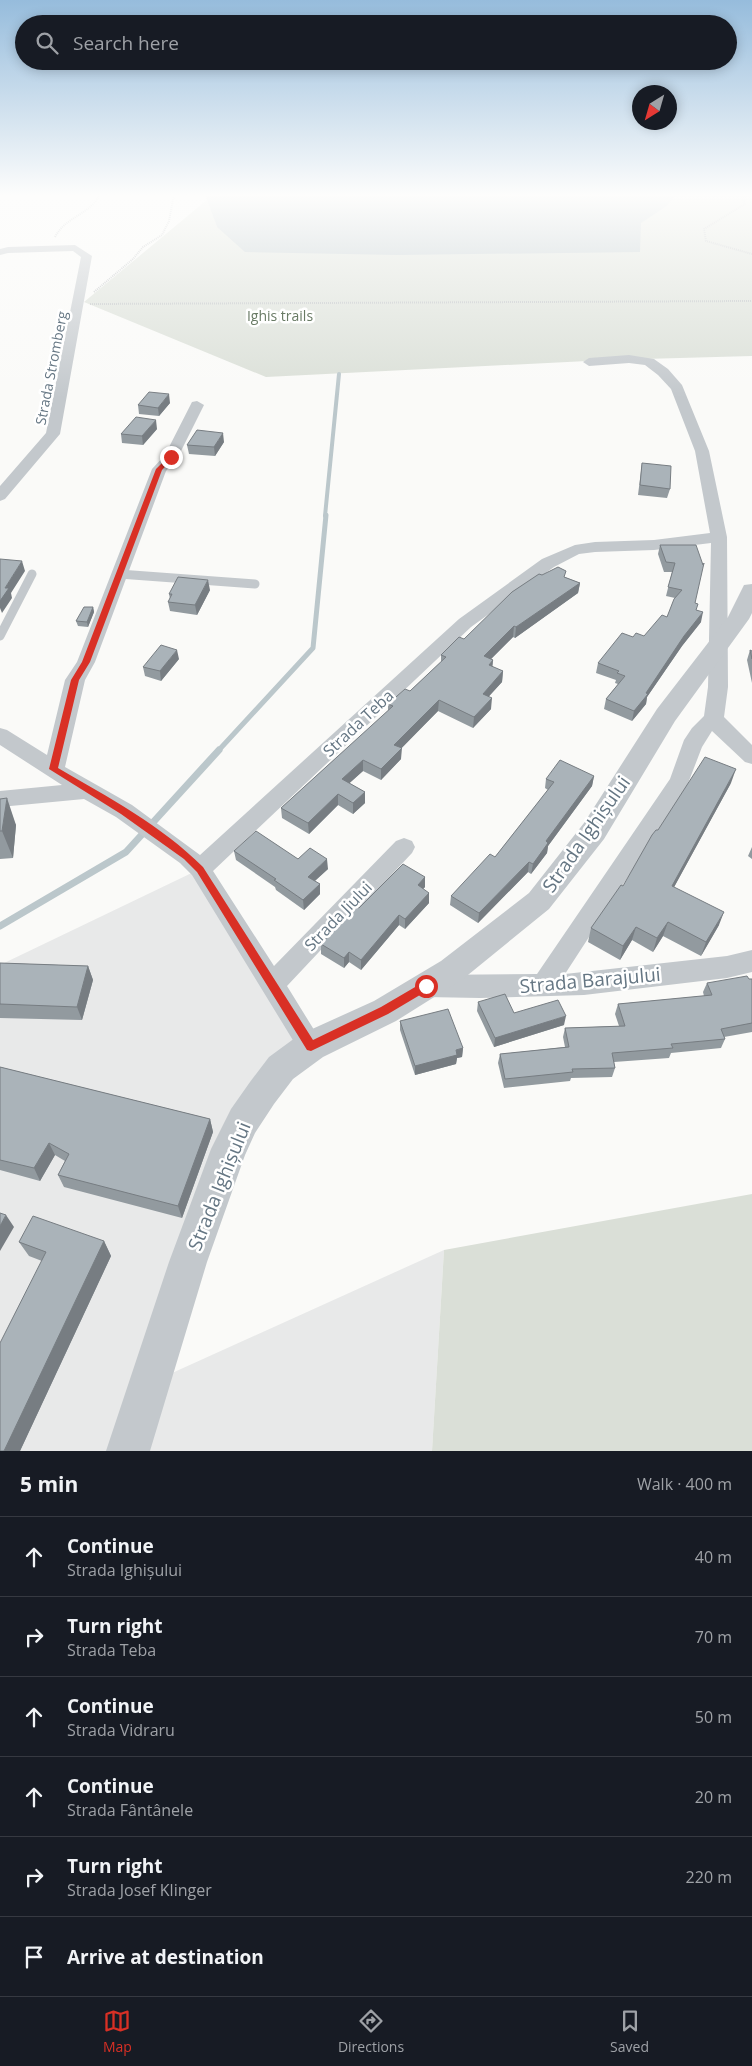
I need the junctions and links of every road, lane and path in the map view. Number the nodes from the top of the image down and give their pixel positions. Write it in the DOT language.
graph roads {
  1 [pos="86,262"];
  2 [pos="129,262"];
  3 [pos="94,292"];
  4 [pos="752,302"];
  5 [pos="81,304"];
  6 [pos="589,362"];
  7 [pos="197,405"];
  8 [pos="5,485"];
  9 [pos="0,496"];
  10 [pos="719,537"];
  11 [pos="32,574"];
  12 [pos="119,574"];
  13 [pos="255,584"];
  14 [pos="752,590"];
  15 [pos="0,636"];
  16 [pos="718,643"];
  17 [pos="714,719"];
  18 [pos="0,735"];
  19 [pos="752,757"];
  20 [pos="54,769"];
  21 [pos="87,791"];
  22 [pos="0,799"];
  23 [pos="404,847"];
  24 [pos="194,863"];
  25 [pos="752,961"];
  26 [pos="272,985"];
  27 [pos="426,986"];
  28 [pos="544,986"];
  29 [pos="311,1046"];
  30 [pos="128,1451"];
  1 -- 8 [label="street, Strada Stromberg"];
  2 -- 3 [label="path"];
  4 -- 5 [label="path"];
  6 -- 10 [label="street"];
  7 -- 12 [label="street"];
  8 -- 9 [label="street, Strada Stromberg"];
  10 -- 16 [label="street"];
  10 -- 24 [label="street, Strada Teba"];
  11 -- 15 [label="lane"];
  12 -- 13 [label="lane"];
  12 -- 20 [label="street"];
  14 -- 16 [label="street, Strada Ighișului"];
  16 -- 17 [label="street"];
  16 -- 27 [label="street, Strada Ighișului"];
  17 -- 19 [label="street"];
  17 -- 28 [label="street"];
  18 -- 20 [label="street"];
  20 -- 21 [label="street"];
  21 -- 22 [label="street"];
  21 -- 24 [label="street"];
  23 -- 26 [label="street, Strada Jiului"];
  24 -- 26 [label="street"];
  25 -- 28 [label="street, Strada Barajului"];
  26 -- 29 [label="street"];
  27 -- 28 [label="street, Strada Barajului"];
  27 -- 29 [label="street, Strada Ighișului"];
  29 -- 30 [label="street, Strada Ighișului"];
}
